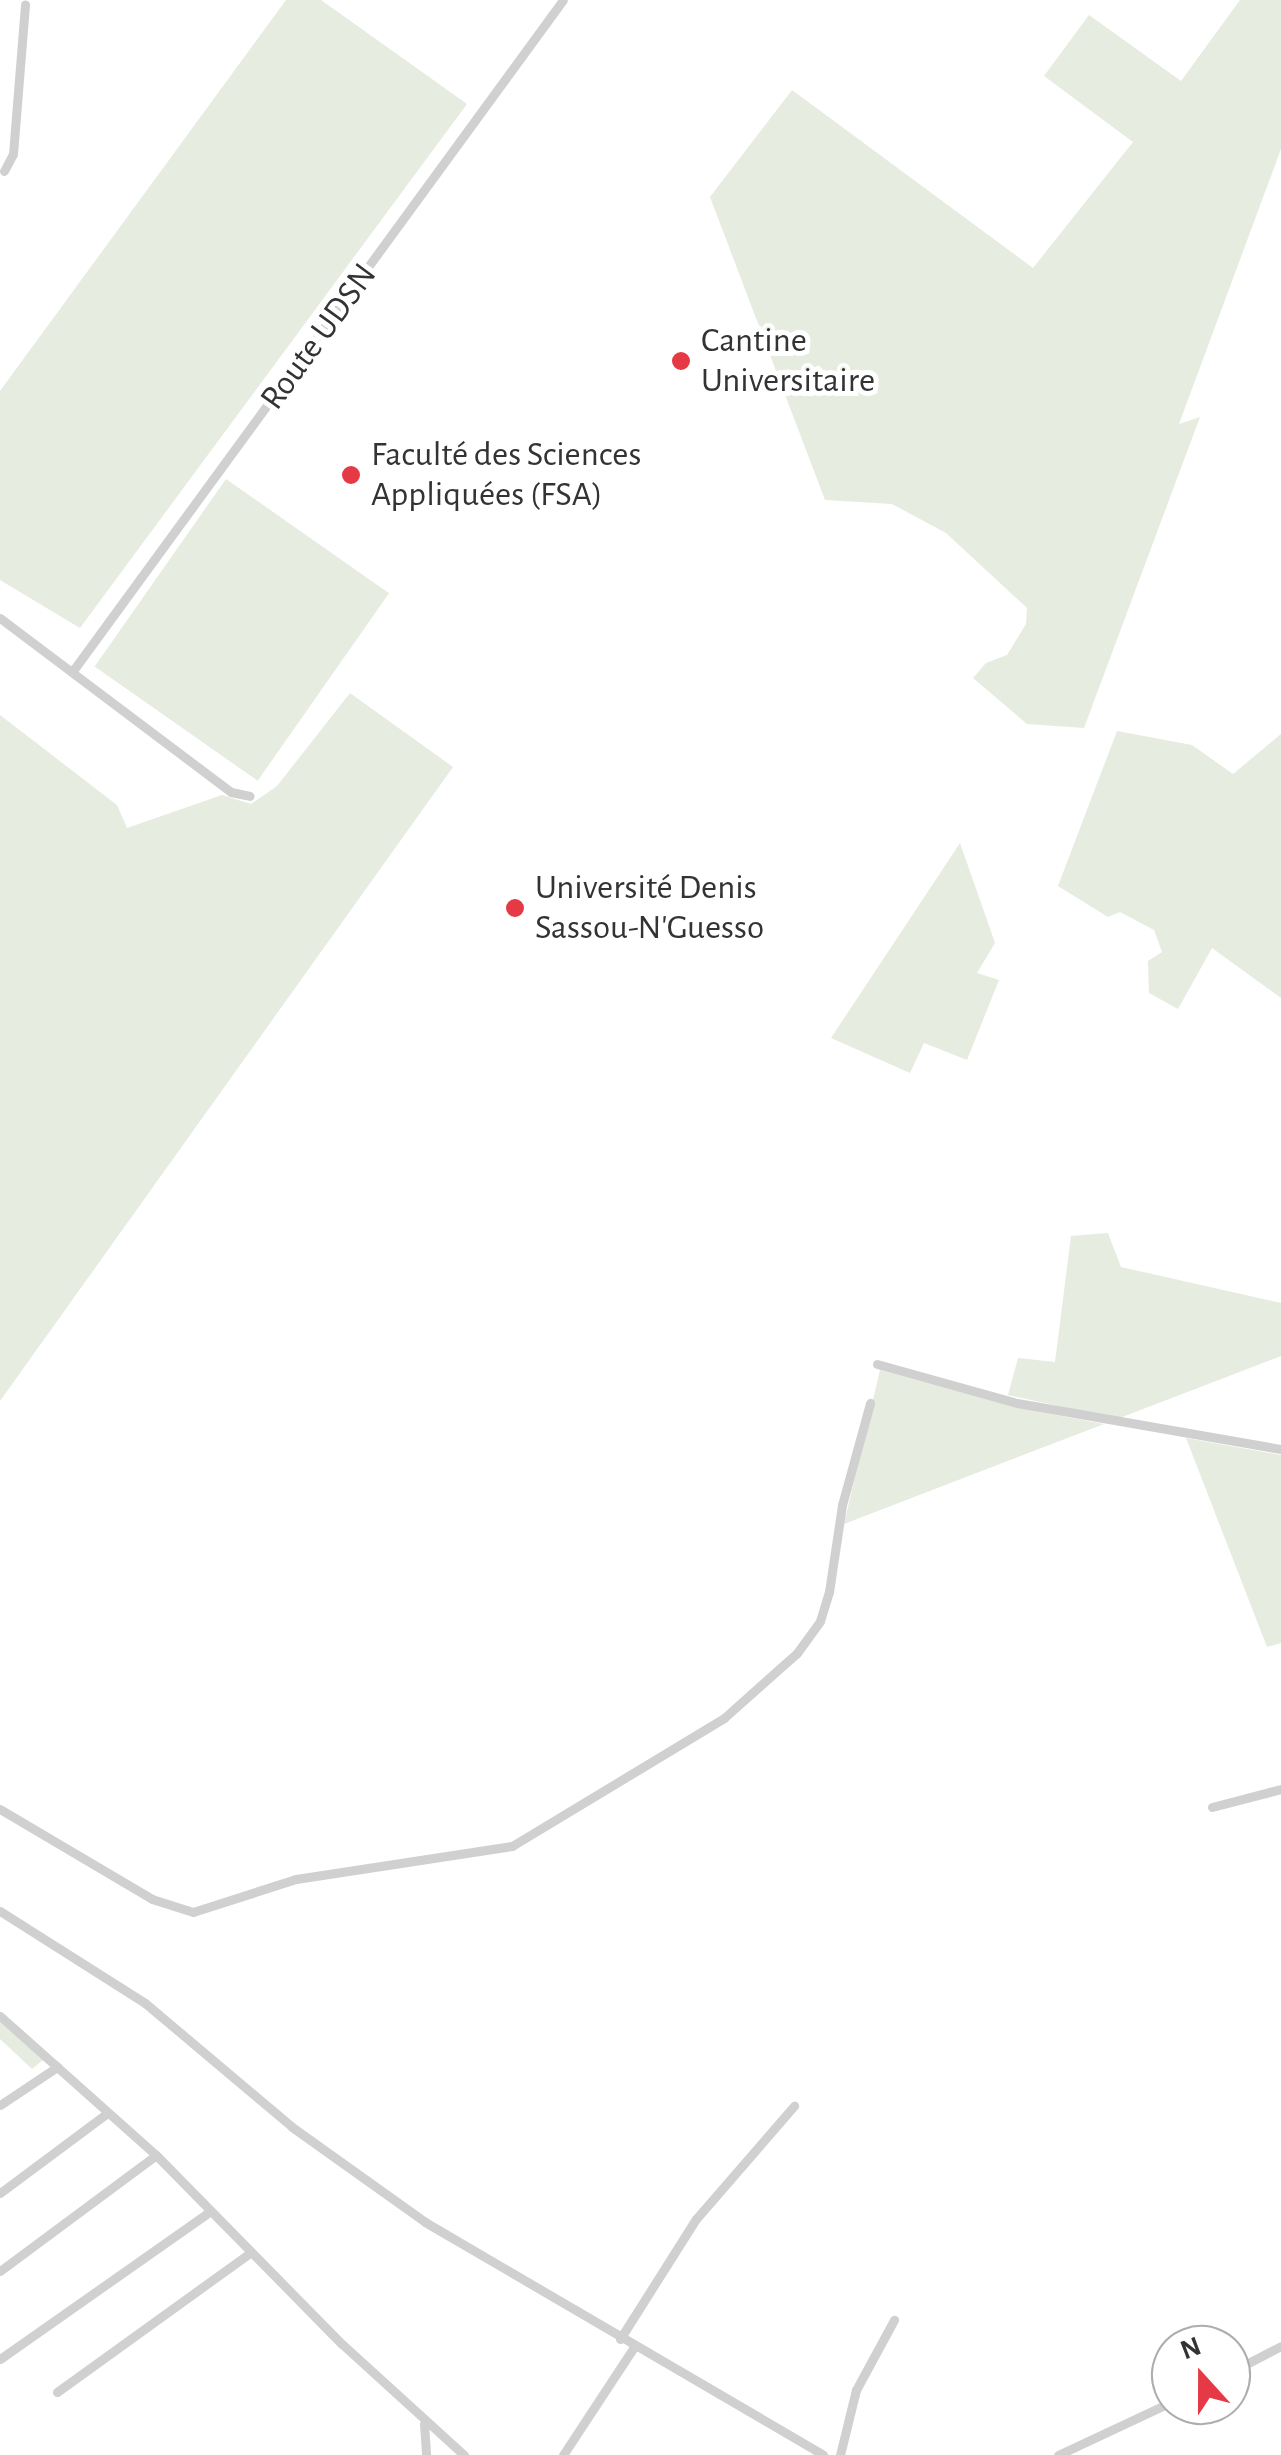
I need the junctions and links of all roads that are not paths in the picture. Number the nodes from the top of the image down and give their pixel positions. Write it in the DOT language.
graph roads {
  1 [pos="563,0"];
  2 [pos="25,4"];
  3 [pos="4,170"];
  4 [pos="0,618"];
  5 [pos="72,672"];
  6 [pos="250,796"];
  7 [pos="877,1364"];
  8 [pos="870,1403"];
  9 [pos="1281,1449"];
  10 [pos="1281,1789"];
  11 [pos="1212,1807"];
  12 [pos="0,1809"];
  13 [pos="0,1911"];
  14 [pos="0,2016"];
  15 [pos="57,2068"];
  16 [pos="1,2101"];
  17 [pos="794,2106"];
  18 [pos="106,2114"];
  19 [pos="156,2155"];
  20 [pos="0,2193"];
  21 [pos="208,2213"];
  22 [pos="250,2253"];
  23 [pos="0,2271"];
  24 [pos="894,2320"];
  25 [pos="620,2339"];
  26 [pos="1281,2346"];
  27 [pos="634,2347"];
  28 [pos="0,2359"];
  29 [pos="1251,2362"];
  30 [pos="57,2392"];
  31 [pos="1151,2411"];
  32 [pos="420,2418"];
  33 [pos="426,2455"];
  34 [pos="464,2455"];
  35 [pos="563,2455"];
  36 [pos="823,2455"];
  37 [pos="840,2455"];
  38 [pos="1058,2455"];
  1 -- 5 [label="street, Route UDSN"];
  2 -- 3 [label="street"];
  4 -- 5 [label="street"];
  5 -- 6 [label="street"];
  7 -- 9 [label="street"];
  8 -- 12 [label="street"];
  10 -- 11 [label="street"];
  13 -- 25 [label="street"];
  14 -- 15 [label="street"];
  15 -- 16 [label="street"];
  15 -- 18 [label="street"];
  17 -- 25 [label="street"];
  18 -- 19 [label="street"];
  18 -- 20 [label="street"];
  19 -- 21 [label="street"];
  19 -- 23 [label="street"];
  21 -- 22 [label="street"];
  21 -- 28 [label="street"];
  22 -- 30 [label="street"];
  22 -- 32 [label="street"];
  24 -- 37 [label="street"];
  25 -- 27 [label="street"];
  26 -- 29 [label="street"];
  27 -- 35 [label="street"];
  27 -- 36 [label="street"];
  31 -- 38 [label="street"];
  32 -- 33 [label="street"];
  32 -- 34 [label="street"];
}
